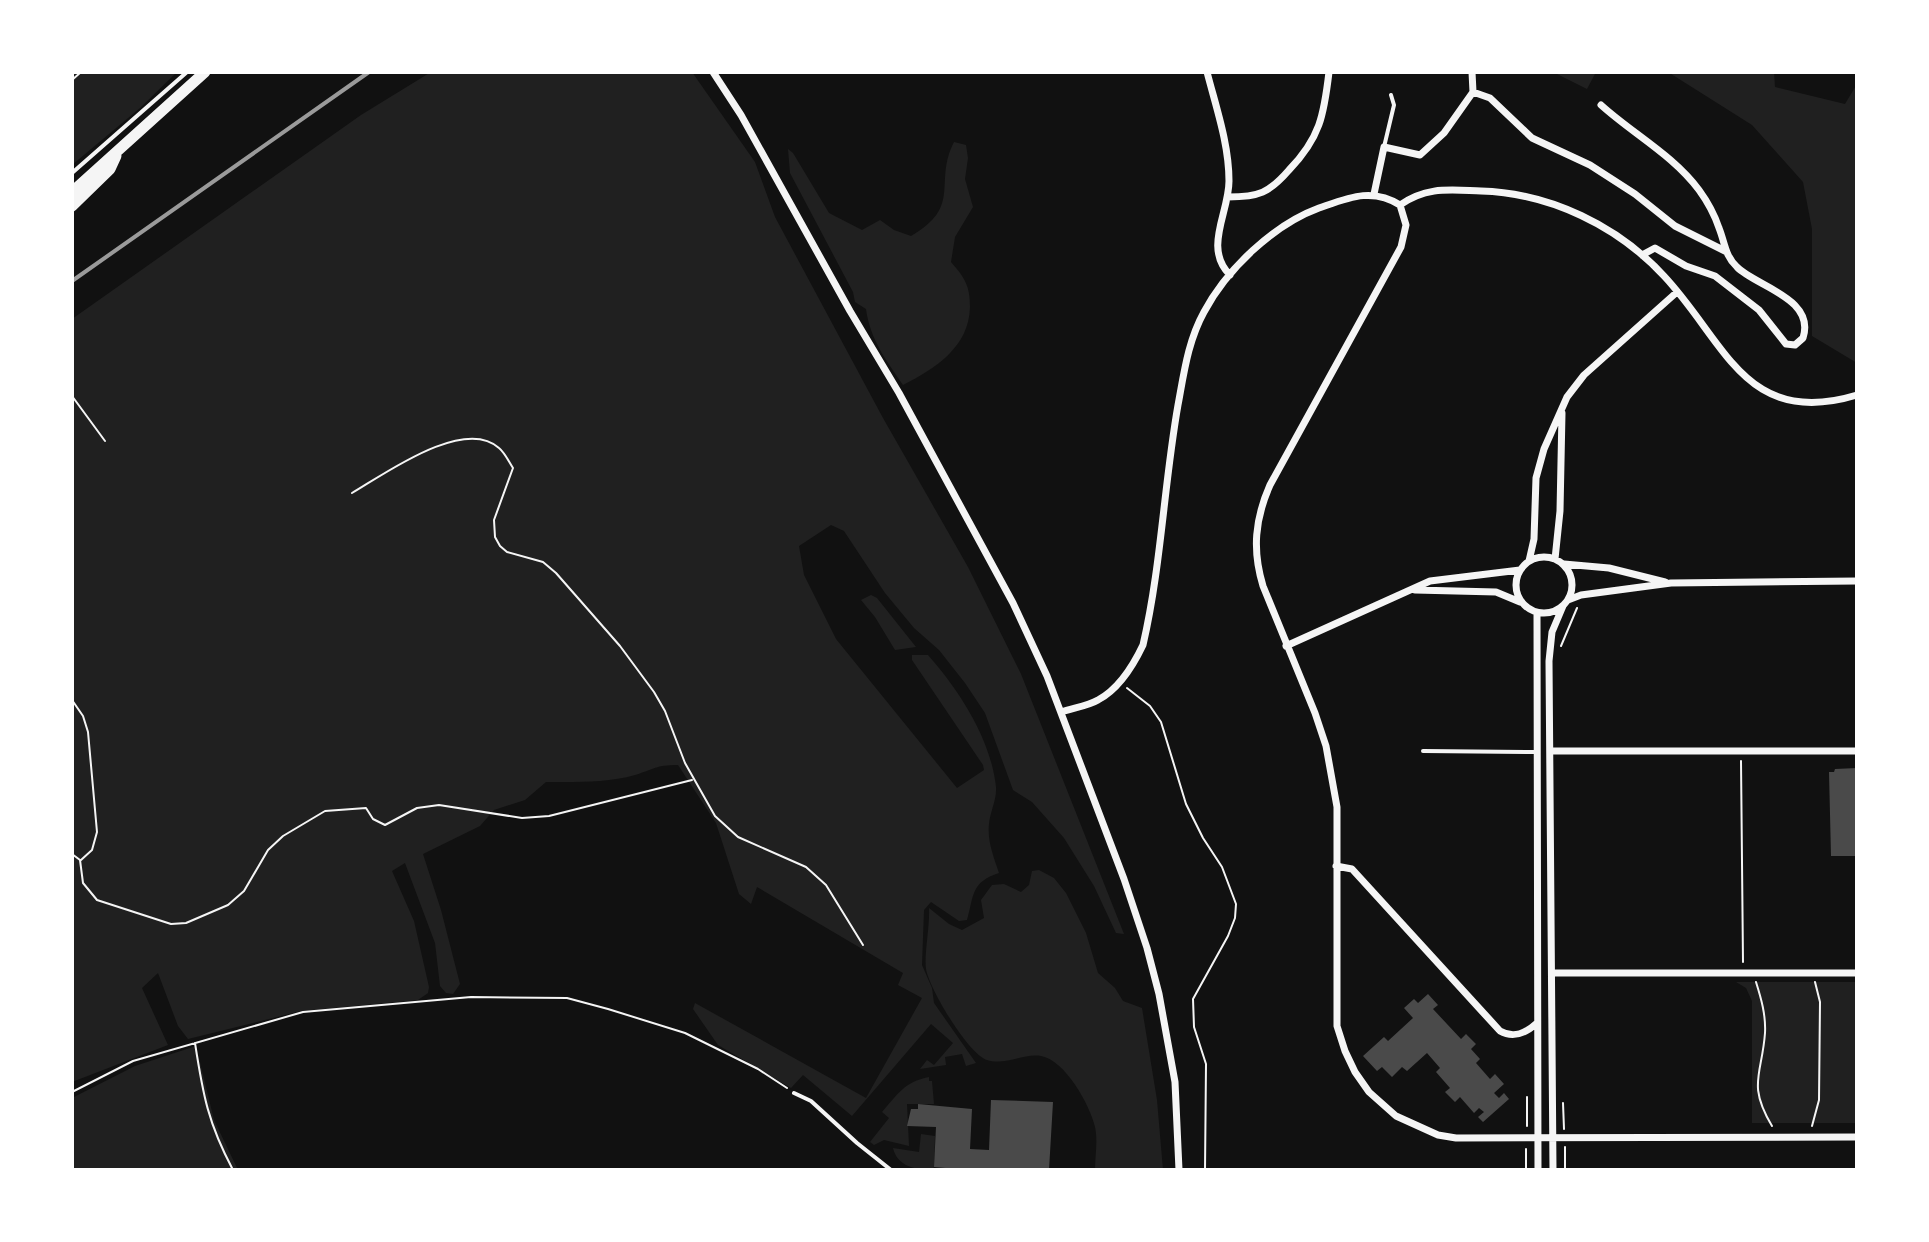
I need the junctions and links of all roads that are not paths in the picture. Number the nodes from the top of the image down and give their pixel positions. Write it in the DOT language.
graph roads {
  1 [pos="187,72"];
  2 [pos="205,72"];
  3 [pos="713,72"];
  4 [pos="1207,72"];
  5 [pos="1329,72"];
  6 [pos="1472,72"];
  7 [pos="1473,92"];
  8 [pos="1391,95"];
  9 [pos="1601,105"];
  10 [pos="1384,147"];
  11 [pos="117,154"];
  12 [pos="94,171"];
  13 [pos="72,173"];
  14 [pos="72,192"];
  15 [pos="1374,194"];
  16 [pos="1228,197"];
  17 [pos="72,200"];
  18 [pos="1400,205"];
  19 [pos="72,206"];
  20 [pos="1725,251"];
  21 [pos="1642,255"];
  22 [pos="1230,275"];
  23 [pos="1677,292"];
  24 [pos="1857,395"];
  25 [pos="1562,411"];
  26 [pos="1555,559"];
  27 [pos="1529,561"];
  28 [pos="1564,564"];
  29 [pos="1520,570"];
  30 [pos="1857,581"];
  31 [pos="1671,583"];
  32 [pos="1413,590"];
  33 [pos="1521,602"];
  34 [pos="1565,603"];
  35 [pos="1537,613"];
  36 [pos="1286,646"];
  37 [pos="1061,712"];
  38 [pos="1423,751"];
  39 [pos="1550,751"];
  40 [pos="1857,751"];
  41 [pos="1536,752"];
  42 [pos="1336,866"];
  43 [pos="1552,973"];
  44 [pos="1857,973"];
  45 [pos="1538,1022"];
  46 [pos="794,1093"];
  47 [pos="1538,1137"];
  48 [pos="1553,1137"];
  49 [pos="1857,1137"];
  50 [pos="891,1170"];
  51 [pos="1179,1170"];
  52 [pos="1538,1170"];
  53 [pos="1553,1170"];
  1 -- 13 [label="lane"];
  2 -- 11 [label="main road"];
  3 -- 37 [label="street"];
  4 -- 16 [label="street"];
  5 -- 16 [label="street"];
  6 -- 7 [label="street"];
  7 -- 10 [label="street"];
  7 -- 20 [label="street"];
  8 -- 10 [label="lane"];
  9 -- 20 [label="street"];
  10 -- 15 [label="street"];
  11 -- 12 [label="main road"];
  11 -- 19 [label="main road"];
  12 -- 14 [label="main road"];
  12 -- 17 [label="main road"];
  15 -- 18 [label="street"];
  15 -- 22 [label="street"];
  16 -- 22 [label="street"];
  18 -- 21 [label="street"];
  18 -- 36 [label="street"];
  20 -- 21 [label="street"];
  21 -- 23 [label="street"];
  22 -- 37 [label="street"];
  23 -- 24 [label="street"];
  23 -- 25 [label="street"];
  25 -- 26 [label="street"];
  25 -- 27 [label="street"];
  26 -- 27 [label="street"];
  26 -- 28 [label="street"];
  27 -- 29 [label="street"];
  28 -- 31 [label="street"];
  28 -- 34 [label="street"];
  29 -- 32 [label="street"];
  29 -- 33 [label="street"];
  30 -- 31 [label="street"];
  31 -- 34 [label="street"];
  32 -- 33 [label="street"];
  32 -- 36 [label="street"];
  33 -- 35 [label="street"];
  34 -- 35 [label="street"];
  34 -- 39 [label="street"];
  35 -- 41 [label="street"];
  36 -- 42 [label="street"];
  37 -- 51 [label="street"];
  38 -- 41 [label="lane"];
  39 -- 40 [label="street"];
  39 -- 43 [label="street"];
  41 -- 45 [label="street"];
  42 -- 45 [label="street"];
  42 -- 47 [label="street"];
  43 -- 44 [label="street"];
  43 -- 48 [label="street"];
  45 -- 47 [label="street"];
  46 -- 50 [label="lane"];
  47 -- 48 [label="street"];
  47 -- 52 [label="street"];
  48 -- 49 [label="street"];
  48 -- 53 [label="street"];
}
